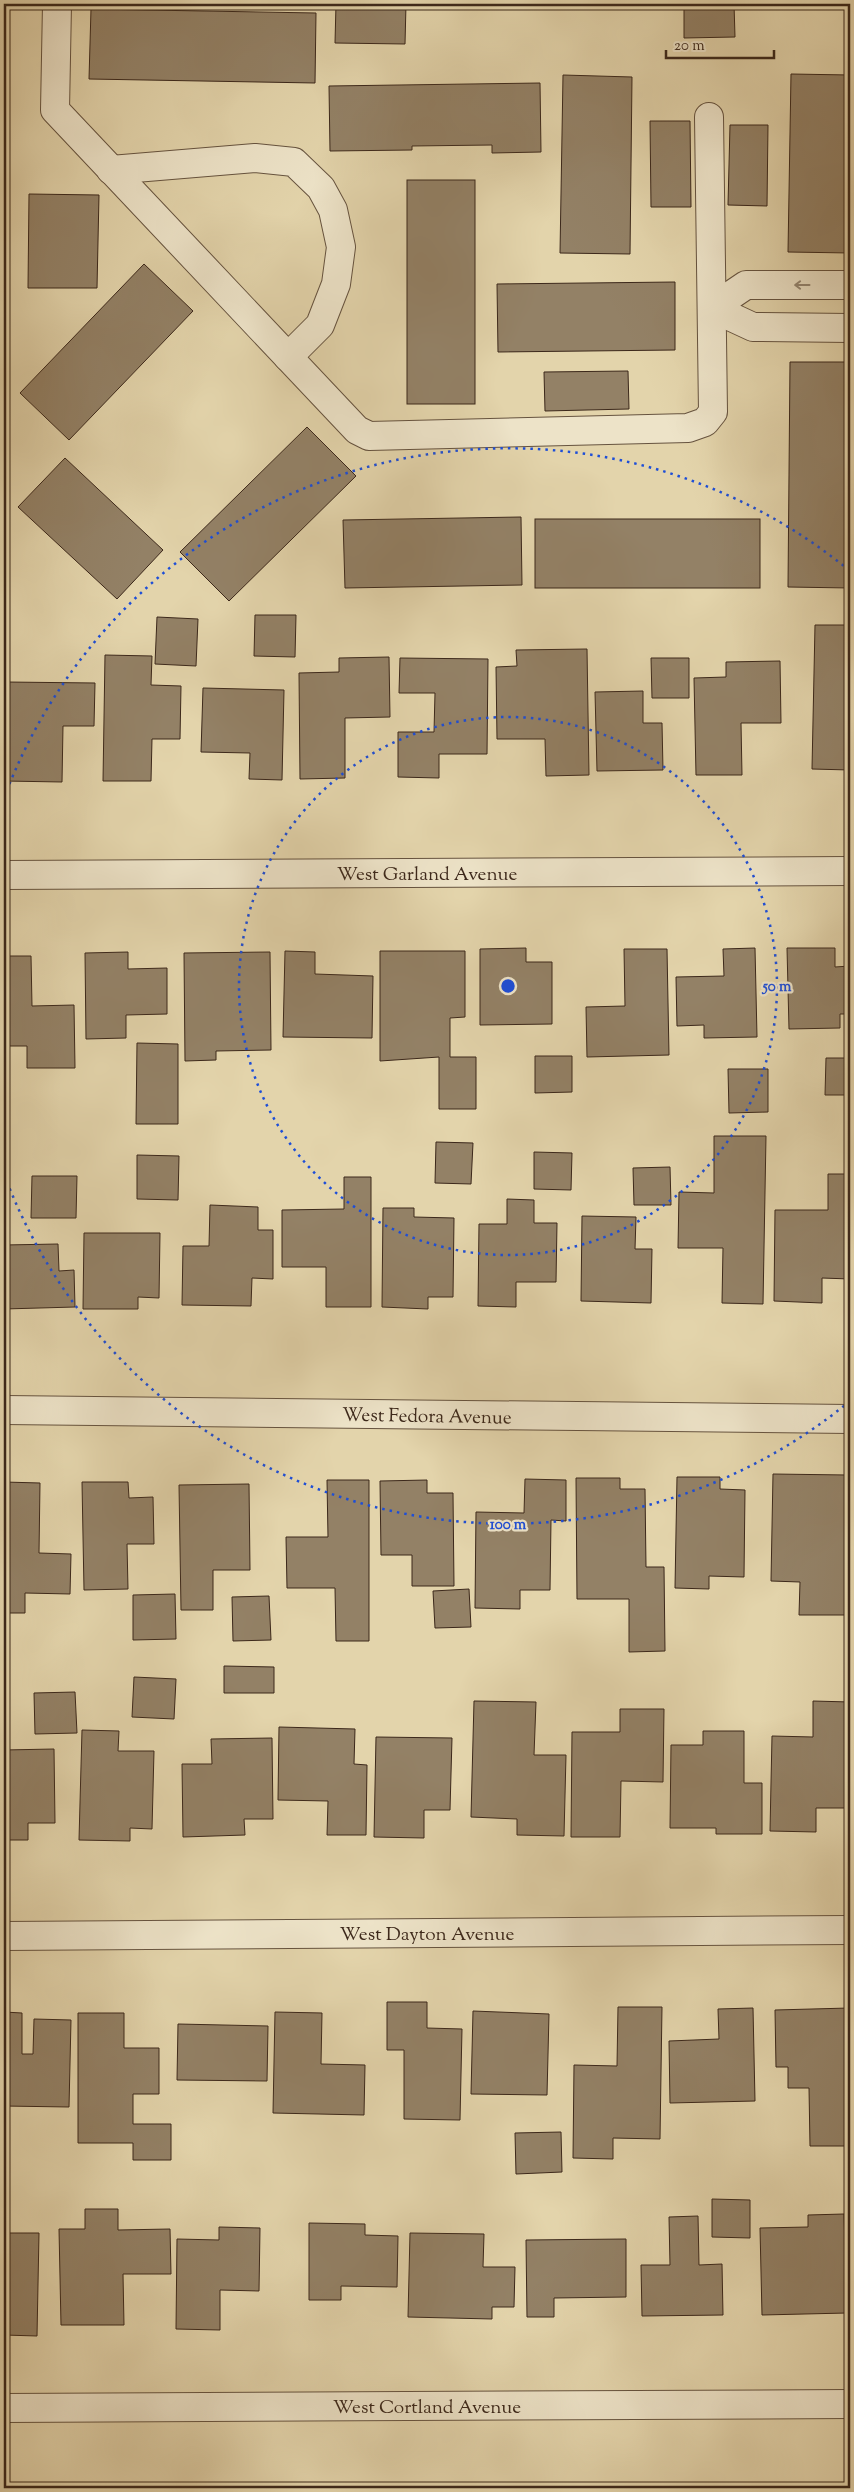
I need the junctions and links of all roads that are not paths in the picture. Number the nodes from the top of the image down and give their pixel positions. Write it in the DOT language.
graph roads {
  1 [pos="57,4"];
  2 [pos="709,116"];
  3 [pos="111,170"];
  4 [pos="850,285"];
  5 [pos="712,308"];
  6 [pos="850,328"];
  7 [pos="288,357"];
  8 [pos="850,871"];
  9 [pos="4,875"];
  10 [pos="4,1410"];
  11 [pos="850,1419"];
  12 [pos="850,1930"];
  13 [pos="4,1936"];
  14 [pos="850,2404"];
  15 [pos="4,2408"];
  1 -- 3 [label="street"];
  2 -- 5 [label="street"];
  3 -- 7 [label="street"];
  3 -- 7 [label="street"];
  4 -- 5 [label="street, one-way"];
  5 -- 6 [label="street"];
  5 -- 7 [label="street"];
  8 -- 9 [label="street, West Garland Avenue"];
  10 -- 11 [label="street, West Fedora Avenue"];
  12 -- 13 [label="street, West Dayton Avenue"];
  14 -- 15 [label="street, West Cortland Avenue"];
}
